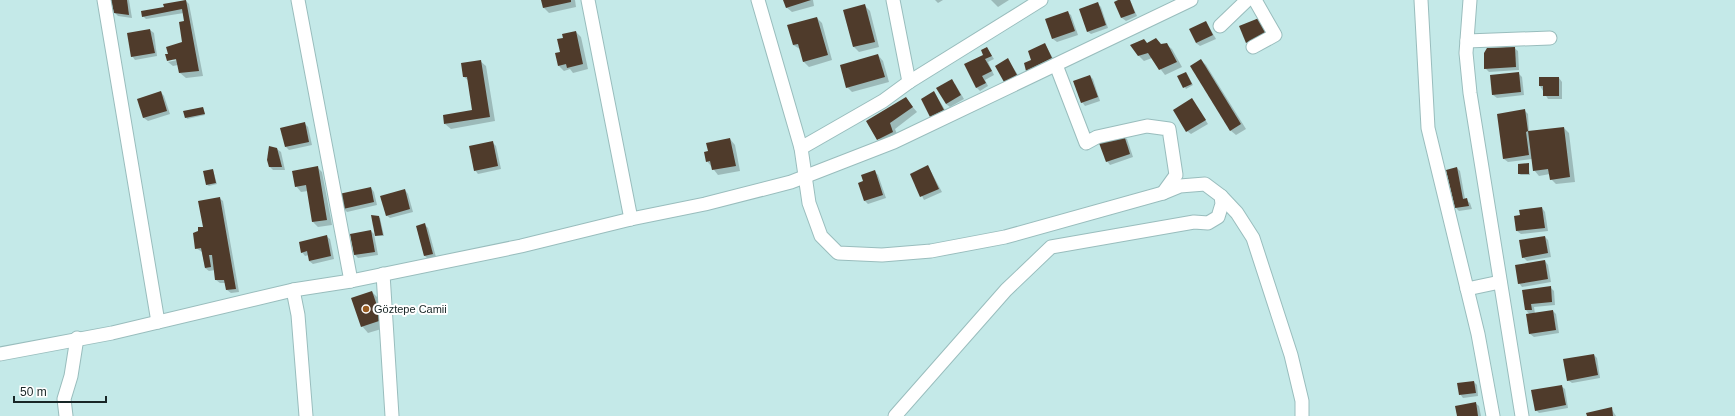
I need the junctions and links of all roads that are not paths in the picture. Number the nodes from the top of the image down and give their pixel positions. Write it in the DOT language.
graph roads {
  1 [pos="104,0"];
  2 [pos="298,0"];
  3 [pos="588,0"];
  4 [pos="758,0"];
  5 [pos="893,0"];
  6 [pos="1041,0"];
  7 [pos="1191,0"];
  8 [pos="1247,0"];
  9 [pos="1256,0"];
  10 [pos="1421,0"];
  11 [pos="1470,0"];
  12 [pos="1220,26"];
  13 [pos="1550,38"];
  14 [pos="1467,42"];
  15 [pos="1253,47"];
  16 [pos="1056,65"];
  17 [pos="909,82"];
  18 [pos="801,148"];
  19 [pos="804,177"];
  20 [pos="1163,193"];
  21 [pos="1221,196"];
  22 [pos="631,219"];
  23 [pos="383,274"];
  24 [pos="351,281"];
  25 [pos="1500,282"];
  26 [pos="1467,289"];
  27 [pos="293,290"];
  28 [pos="158,322"];
  29 [pos="77,338"];
  30 [pos="0,354"];
  31 [pos="66,416"];
  32 [pos="306,416"];
  33 [pos="392,416"];
  34 [pos="895,416"];
  35 [pos="1302,416"];
  36 [pos="1493,416"];
  37 [pos="1522,416"];
  1 -- 28 [label="street"];
  2 -- 24 [label="street"];
  3 -- 22 [label="street"];
  4 -- 18 [label="street"];
  5 -- 17 [label="street"];
  6 -- 17 [label="street"];
  7 -- 16 [label="street"];
  8 -- 12 [label="street"];
  9 -- 15 [label="street"];
  10 -- 26 [label="street"];
  11 -- 14 [label="street"];
  13 -- 14 [label="street"];
  14 -- 25 [label="street"];
  16 -- 19 [label="street"];
  16 -- 20 [label="street"];
  17 -- 18 [label="street"];
  18 -- 19 [label="street"];
  19 -- 20 [label="street"];
  19 -- 22 [label="street"];
  20 -- 21 [label="street"];
  21 -- 34 [label="street"];
  21 -- 35 [label="street"];
  22 -- 23 [label="street"];
  23 -- 24 [label="street"];
  23 -- 33 [label="street"];
  24 -- 27 [label="street"];
  25 -- 26 [label="street"];
  25 -- 37 [label="street"];
  26 -- 36 [label="street"];
  27 -- 28 [label="street"];
  27 -- 32 [label="street"];
  28 -- 29 [label="street"];
  29 -- 30 [label="street"];
  29 -- 31 [label="street"];
}
